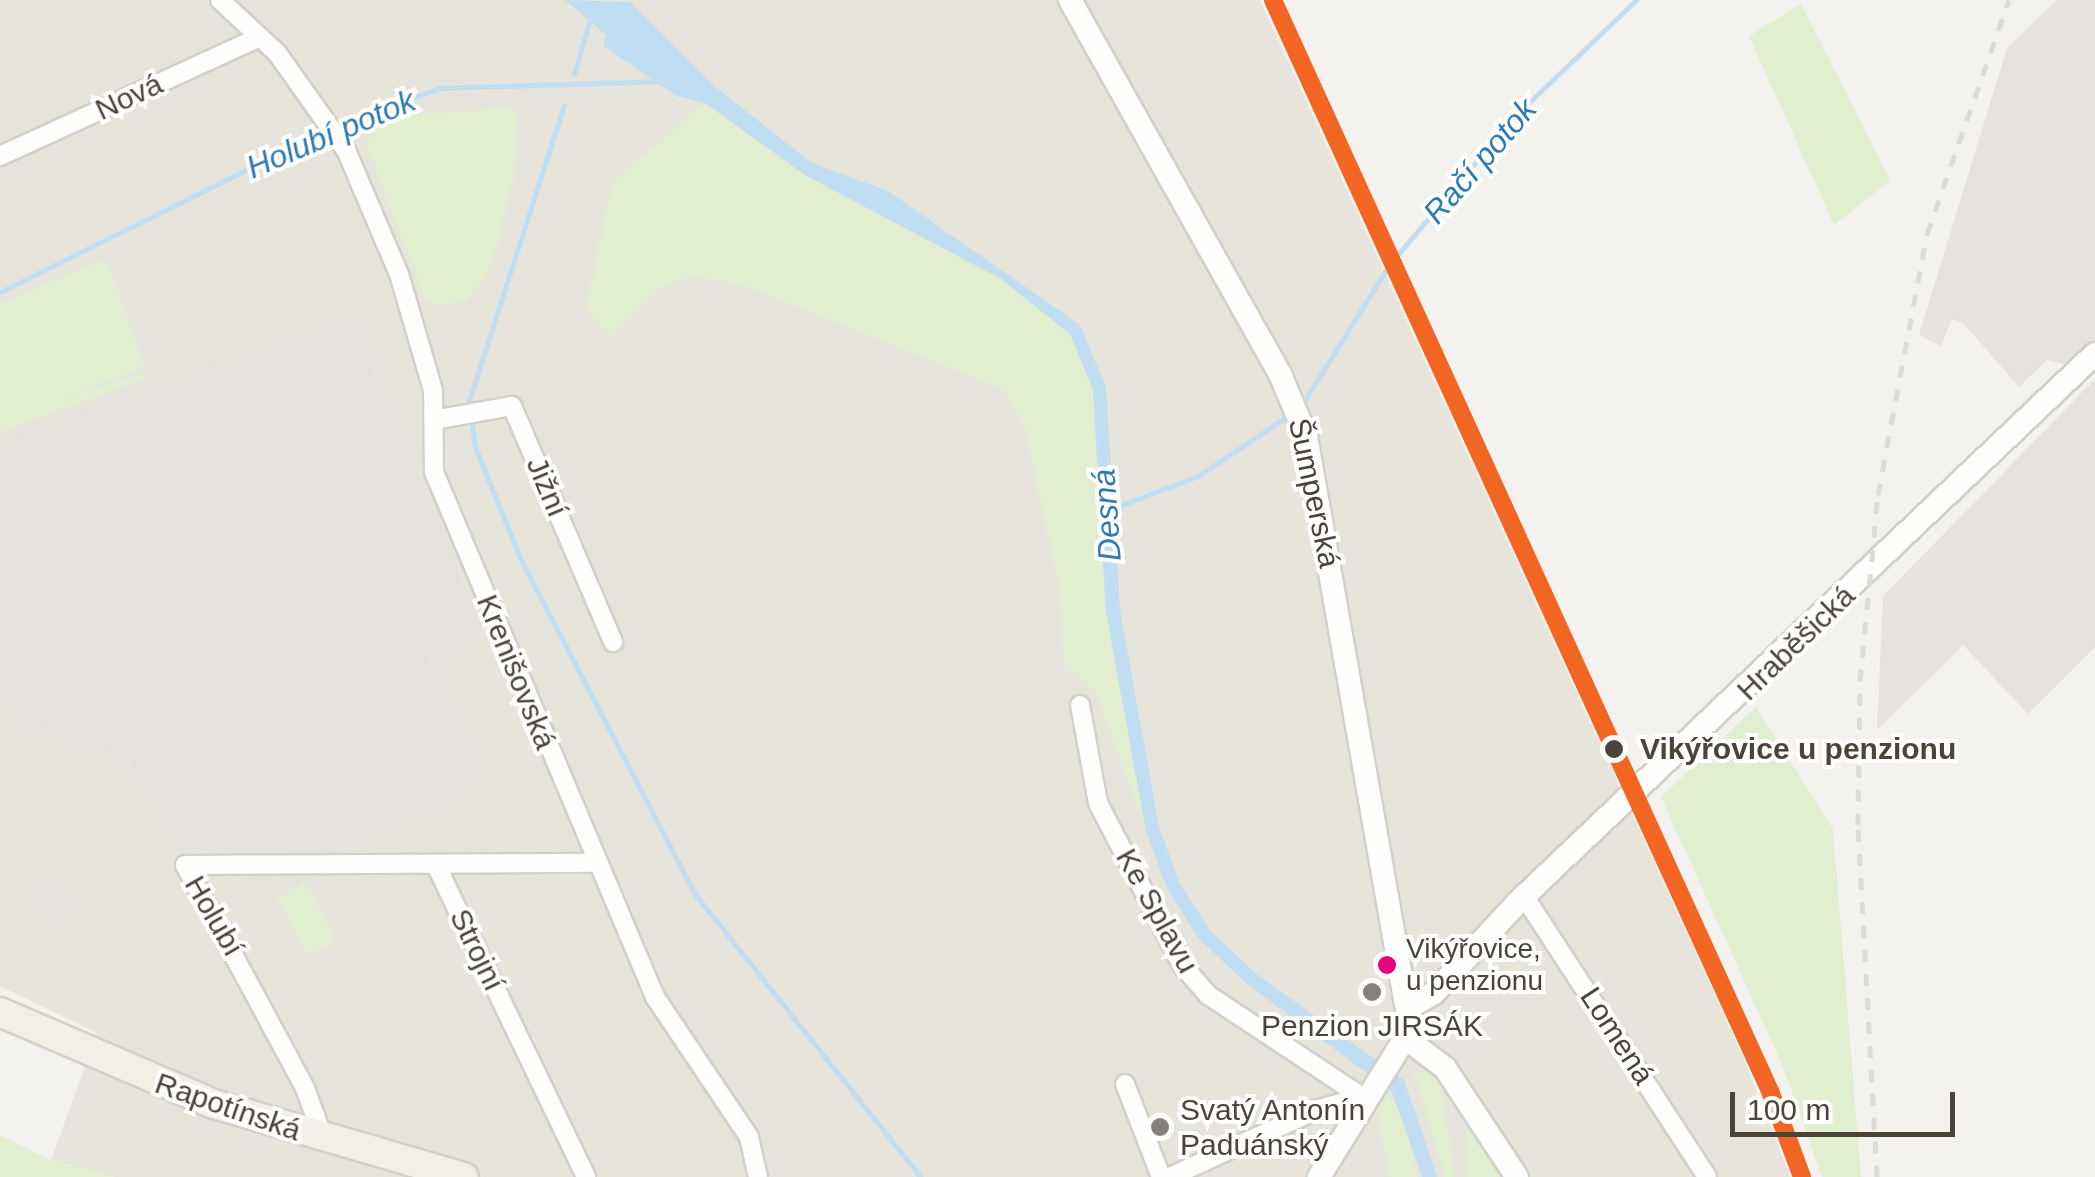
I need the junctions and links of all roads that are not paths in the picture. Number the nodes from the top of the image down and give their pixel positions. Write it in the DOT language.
graph roads {
  1 [pos="220,0"];
  2 [pos="1070,0"];
  3 [pos="258,38"];
  4 [pos="0,156"];
  5 [pos="2095,354"];
  6 [pos="434,420"];
  7 [pos="613,642"];
  8 [pos="1080,705"];
  9 [pos="594,863"];
  10 [pos="436,865"];
  11 [pos="1524,896"];
  12 [pos="1407,1009"];
  13 [pos="0,1012"];
  14 [pos="1404,1037"];
  15 [pos="1125,1084"];
  16 [pos="1367,1092"];
  17 [pos="324,1140"];
  18 [pos="464,1177"];
  19 [pos="586,1177"];
  20 [pos="758,1177"];
  21 [pos="1161,1177"];
  22 [pos="1170,1177"];
  23 [pos="1319,1177"];
  24 [pos="1517,1177"];
  25 [pos="1707,1177"];
  1 -- 3 [label="street, Krenišovská"];
  2 -- 12 [label="street, Šumperská"];
  3 -- 4 [label="street, Nová"];
  3 -- 6 [label="street, Krenišovská"];
  5 -- 11 [label="street, Hraběšická"];
  6 -- 7 [label="street, Jižní"];
  6 -- 9 [label="street, Krenišovská"];
  8 -- 16 [label="street, Ke Splavu"];
  9 -- 10 [label="street, Strojní"];
  9 -- 20 [label="street, Krenišovská"];
  10 -- 17 [label="street, Holubí"];
  10 -- 19 [label="street, Strojní"];
  11 -- 12 [label="street, Hraběšická"];
  11 -- 25 [label="street, Lomená"];
  12 -- 14 [label="street, Šumperská"];
  13 -- 17 [label="main road, Rapotínská"];
  14 -- 16 [label="street"];
  14 -- 24 [label="street"];
  15 -- 21 [label="street"];
  16 -- 22 [label="street"];
  16 -- 23 [label="street"];
  17 -- 18 [label="main road, Rapotínská"];
}
